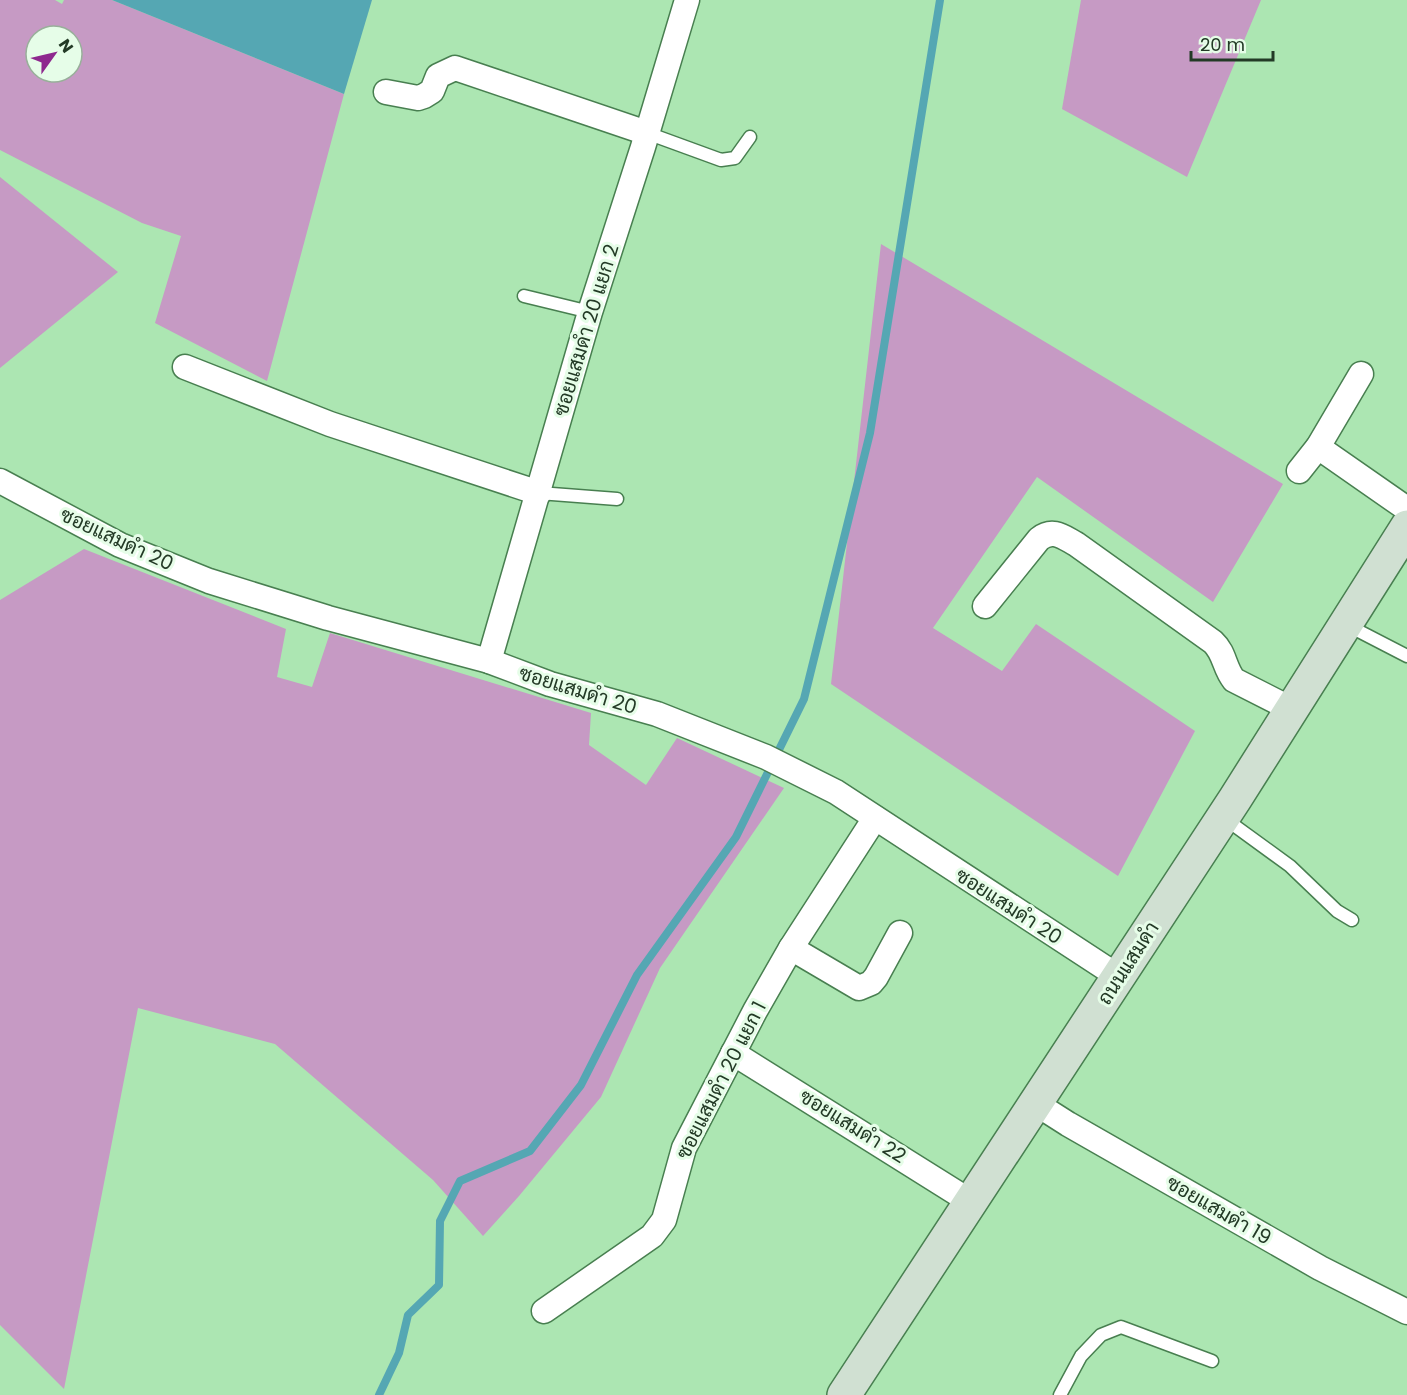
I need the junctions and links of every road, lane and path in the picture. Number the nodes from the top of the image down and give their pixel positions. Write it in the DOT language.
graph roads {
  1 [pos="687,0"];
  2 [pos="386,92"];
  3 [pos="647,133"];
  4 [pos="750,137"];
  5 [pos="524,296"];
  6 [pos="590,312"];
  7 [pos="185,367"];
  8 [pos="1361,374"];
  9 [pos="1318,447"];
  10 [pos="1299,471"];
  11 [pos="0,481"];
  12 [pos="539,493"];
  13 [pos="617,499"];
  14 [pos="1407,508"];
  15 [pos="1407,527"];
  16 [pos="986,606"];
  17 [pos="1346,625"];
  18 [pos="1407,656"];
  19 [pos="489,661"];
  20 [pos="1291,709"];
  21 [pos="1223,817"];
  22 [pos="874,818"];
  23 [pos="1352,920"];
  24 [pos="900,933"];
  25 [pos="791,948"];
  26 [pos="1119,977"];
  27 [pos="733,1053"];
  28 [pos="1035,1102"];
  29 [pos="971,1202"];
  30 [pos="544,1311"];
  31 [pos="1407,1312"];
  32 [pos="1212,1361"];
  33 [pos="844,1395"];
  34 [pos="1060,1395"];
  1 -- 3 [label="street, ซอยแสมดำ 20 แยก 2"];
  2 -- 3 [label="street"];
  3 -- 4 [label="lane"];
  3 -- 6 [label="street, ซอยแสมดำ 20 แยก 2"];
  5 -- 6 [label="lane"];
  6 -- 12 [label="street, ซอยแสมดำ 20 แยก 2"];
  7 -- 12 [label="street"];
  8 -- 9 [label="street"];
  9 -- 10 [label="street"];
  9 -- 14 [label="street"];
  11 -- 19 [label="street, ซอยแสมดำ 20"];
  12 -- 13 [label="lane"];
  12 -- 19 [label="street, ซอยแสมดำ 20 แยก 2"];
  15 -- 17 [label="street, ถนนแสมดำ"];
  16 -- 20 [label="street"];
  17 -- 18 [label="lane"];
  17 -- 20 [label="street, ถนนแสมดำ"];
  19 -- 22 [label="street, ซอยแสมดำ 20"];
  20 -- 21 [label="street, ถนนแสมดำ"];
  21 -- 23 [label="lane"];
  21 -- 26 [label="street, ถนนแสมดำ"];
  22 -- 25 [label="street, ซอยแสมดำ 20 แยก 1"];
  22 -- 26 [label="street, ซอยแสมดำ 20"];
  24 -- 25 [label="street"];
  25 -- 27 [label="street, ซอยแสมดำ 20 แยก 1"];
  26 -- 28 [label="street, ถนนแสมดำ"];
  27 -- 29 [label="street, ซอยแสมดำ 22"];
  27 -- 30 [label="street, ซอยแสมดำ 20 แยก 1"];
  28 -- 29 [label="street, ถนนแสมดำ"];
  28 -- 31 [label="street, ซอยแสมดำ 19"];
  29 -- 33 [label="street, ถนนแสมดำ"];
  32 -- 34 [label="lane"];
}
